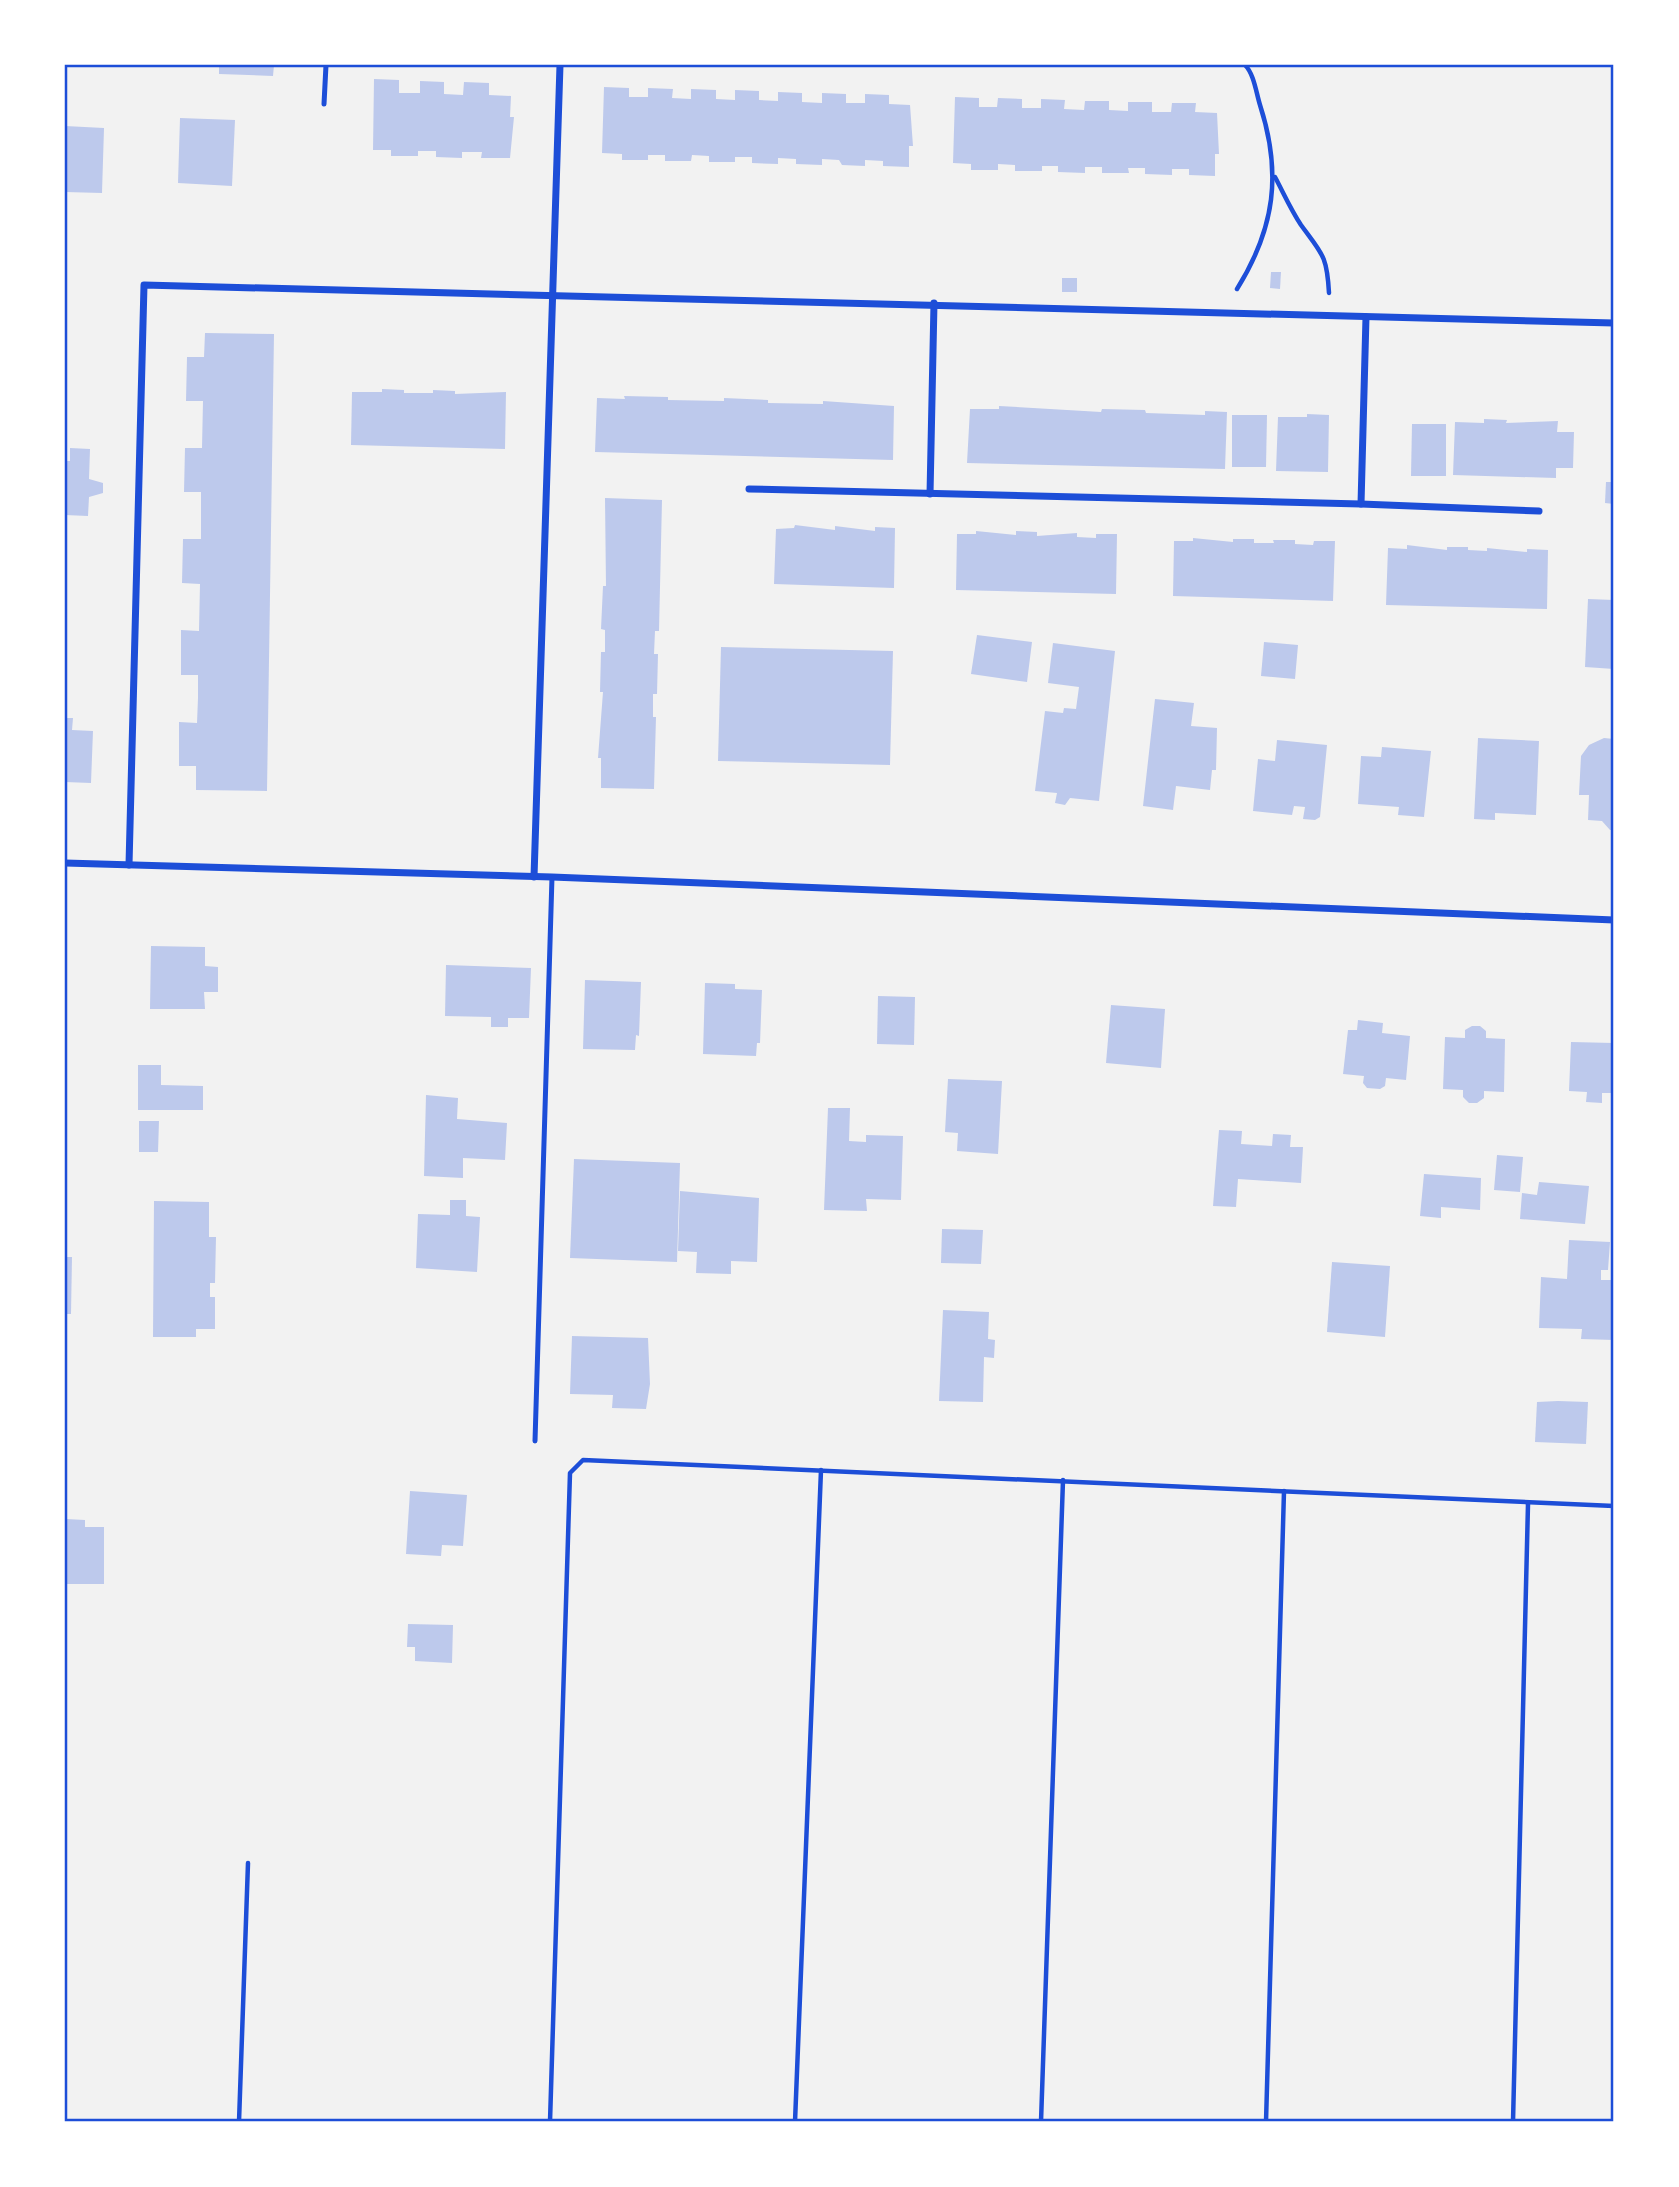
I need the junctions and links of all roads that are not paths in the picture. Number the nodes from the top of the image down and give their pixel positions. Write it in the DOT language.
graph roads {
  1 [pos="326,65"];
  2 [pos="560,65"];
  3 [pos="324,104"];
  4 [pos="553,296"];
  5 [pos="934,303"];
  6 [pos="1366,317"];
  7 [pos="1614,323"];
  8 [pos="749,489"];
  9 [pos="930,494"];
  10 [pos="1361,504"];
  11 [pos="1539,511"];
  12 [pos="65,863"];
  13 [pos="129,865"];
  14 [pos="534,877"];
  15 [pos="552,877"];
  16 [pos="1614,920"];
  17 [pos="535,1441"];
  1 -- 3 [label="lane"];
  2 -- 4 [label="street"];
  4 -- 5 [label="street"];
  4 -- 13 [label="street"];
  4 -- 14 [label="street"];
  5 -- 6 [label="street"];
  5 -- 9 [label="street"];
  6 -- 7 [label="street"];
  6 -- 10 [label="street"];
  8 -- 9 [label="street"];
  9 -- 10 [label="street"];
  10 -- 11 [label="street"];
  12 -- 13 [label="street"];
  13 -- 14 [label="street"];
  14 -- 15 [label="street"];
  15 -- 16 [label="street"];
  15 -- 17 [label="lane"];
}
